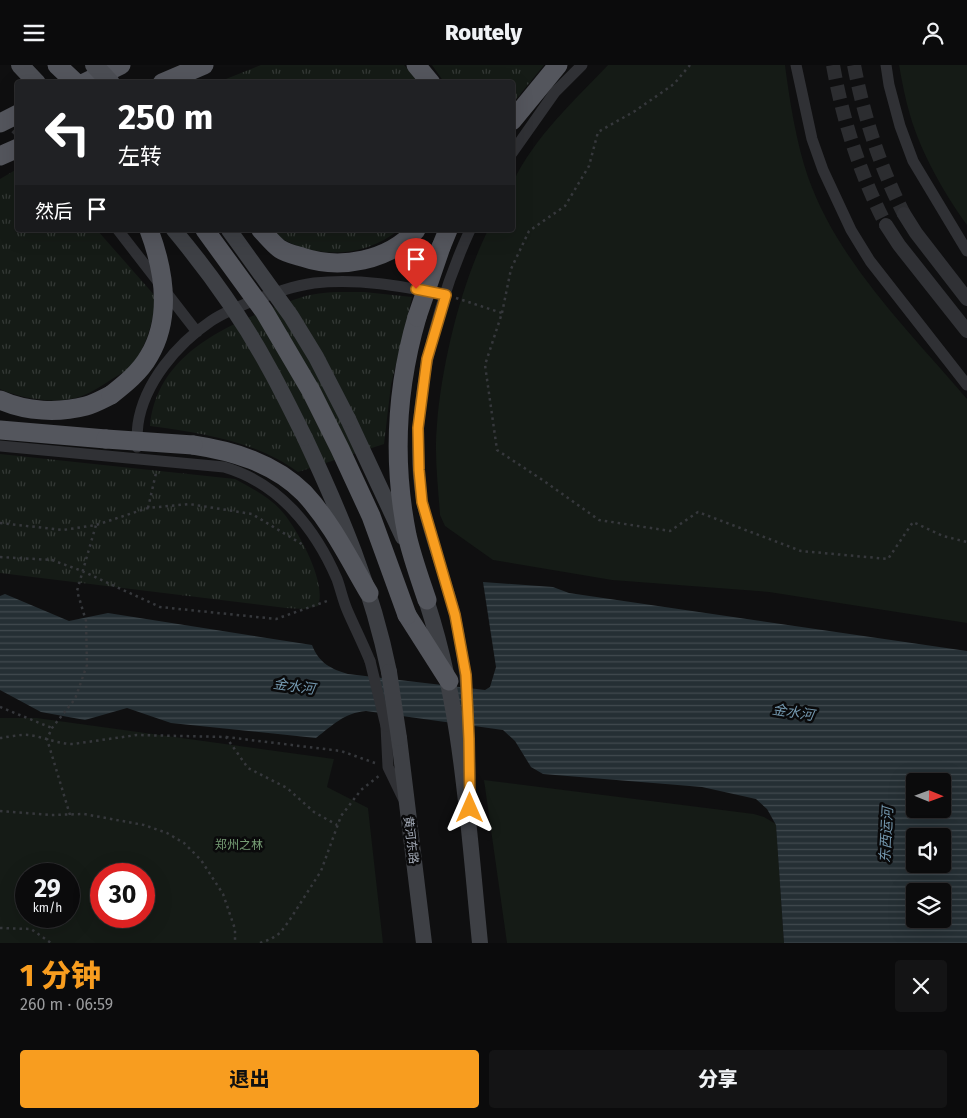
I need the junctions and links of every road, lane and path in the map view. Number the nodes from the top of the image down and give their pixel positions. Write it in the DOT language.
graph roads {
  1 [pos="56,65"];
  2 [pos="94,65"];
  3 [pos="121,65"];
  4 [pos="204,65"];
  5 [pos="416,65"];
  6 [pos="558,65"];
  7 [pos="582,65"];
  8 [pos="690,65"];
  9 [pos="796,65"];
  10 [pos="886,65"];
  11 [pos="21,66"];
  12 [pos="35,80"];
  13 [pos="73,80"];
  14 [pos="90,80"];
  15 [pos="108,80"];
  16 [pos="169,80"];
  17 [pos="428,80"];
  18 [pos="15,116"];
  19 [pos="515,117"];
  20 [pos="0,123"];
  21 [pos="515,149"];
  22 [pos="904,214"];
  23 [pos="886,225"];
  24 [pos="120,232"];
  25 [pos="150,232"];
  26 [pos="176,232"];
  27 [pos="206,232"];
  28 [pos="230,232"];
  29 [pos="263,232"];
  30 [pos="447,232"];
  31 [pos="469,232"];
  32 [pos="412,235"];
  33 [pos="967,251"];
  34 [pos="446,295"];
  35 [pos="967,299"];
  36 [pos="502,313"];
  37 [pos="967,331"];
  38 [pos="197,332"];
  39 [pos="967,385"];
  40 [pos="0,400"];
  41 [pos="0,430"];
  42 [pos="0,446"];
  43 [pos="136,459"];
  44 [pos="159,461"];
  45 [pos="148,508"];
  46 [pos="0,523"];
  47 [pos="96,525"];
  48 [pos="967,542"];
  49 [pos="321,547"];
  50 [pos="0,557"];
  51 [pos="82,571"];
  52 [pos="369,593"];
  53 [pos="330,599"];
  54 [pos="427,601"];
  55 [pos="457,678"];
  56 [pos="0,707"];
  57 [pos="52,728"];
  58 [pos="226,737"];
  59 [pos="0,738"];
  60 [pos="47,739"];
  61 [pos="388,767"];
  62 [pos="407,807"];
  63 [pos="0,811"];
  64 [pos="70,815"];
  65 [pos="337,825"];
  66 [pos="0,928"];
  67 [pos="51,943"];
  68 [pos="235,943"];
  69 [pos="260,943"];
  70 [pos="424,943"];
  71 [pos="480,943"];
  1 -- 13 [label="highway"];
  2 -- 15 [label="main road, bridge"];
  3 -- 14 [label="highway"];
  4 -- 16 [label="highway"];
  5 -- 17 [label="highway"];
  6 -- 19 [label="highway"];
  7 -- 21 [label="street"];
  8 -- 36 [label="path"];
  9 -- 39 [label="street"];
  10 -- 33 [label="street"];
  11 -- 12 [label="main road"];
  18 -- 20 [label="highway"];
  22 -- 35 [label="street"];
  23 -- 37 [label="street"];
  24 -- 38 [label="street"];
  25 -- 40 [label="highway, bridge"];
  26 -- 52 [label="main road, 黄河东路, bridge"];
  27 -- 55 [label="highway, bridge"];
  28 -- 54 [label="main road, bridge"];
  29 -- 32 [label="highway"];
  30 -- 54 [label="highway, bridge"];
  31 -- 34 [label="street"];
  34 -- 36 [label="path"];
  34 -- 38 [label="street"];
  34 -- 55 [label="street"];
  36 -- 48 [label="path"];
  38 -- 43 [label="street"];
  41 -- 52 [label="highway, bridge"];
  42 -- 43 [label="street"];
  43 -- 44 [label="street"];
  44 -- 45 [label="path"];
  44 -- 49 [label="street"];
  45 -- 47 [label="path"];
  45 -- 49 [label="path"];
  46 -- 47 [label="path"];
  47 -- 51 [label="path"];
  49 -- 61 [label="street, bridge"];
  50 -- 51 [label="path"];
  51 -- 53 [label="path"];
  51 -- 57 [label="path"];
  52 -- 62 [label="main road, 黄河东路, bridge"];
  54 -- 55 [label="main road"];
  55 -- 71 [label="main road"];
  56 -- 57 [label="path"];
  57 -- 60 [label="path"];
  58 -- 60 [label="path"];
  58 -- 61 [label="path"];
  58 -- 65 [label="path"];
  59 -- 60 [label="path"];
  60 -- 64 [label="path"];
  61 -- 62 [label="street"];
  61 -- 65 [label="path"];
  62 -- 70 [label="main road, 黄河东路"];
  63 -- 64 [label="path"];
  64 -- 68 [label="path"];
  65 -- 69 [label="path"];
  66 -- 67 [label="path"];
}
